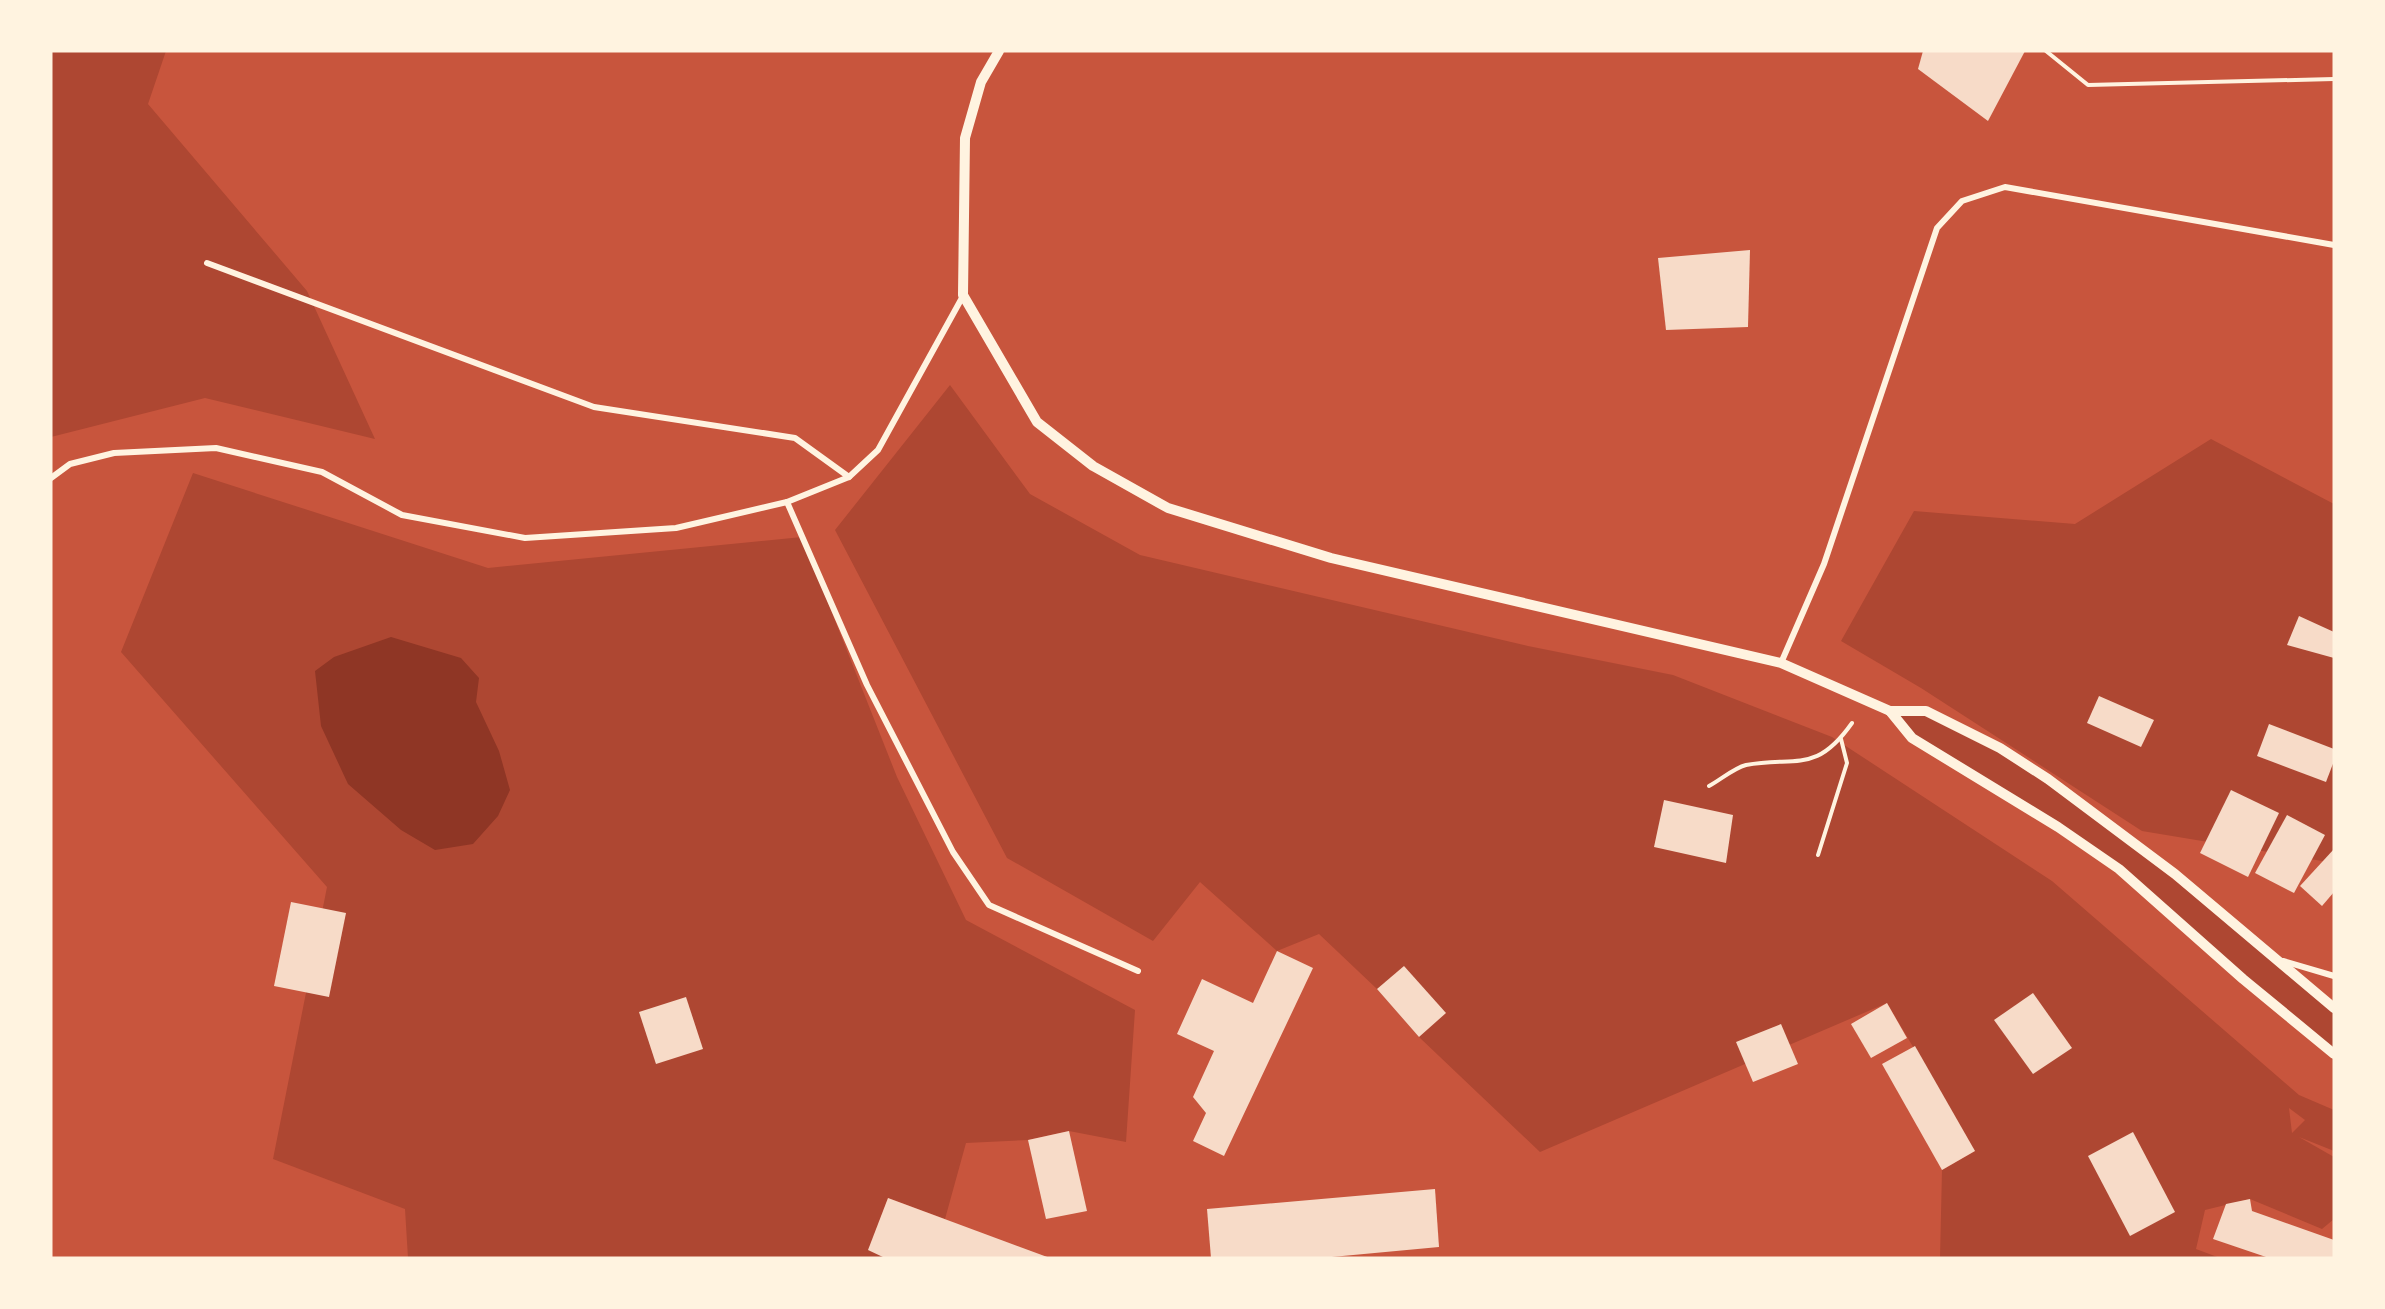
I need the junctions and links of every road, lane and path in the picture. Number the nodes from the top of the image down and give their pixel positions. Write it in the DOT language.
graph roads {
  1 [pos="999,51"];
  2 [pos="2046,51"];
  3 [pos="2334,79"];
  4 [pos="2334,245"];
  5 [pos="207,263"];
  6 [pos="963,295"];
  7 [pos="849,477"];
  8 [pos="51,478"];
  9 [pos="787,502"];
  10 [pos="1781,663"];
  11 [pos="1868,701"];
  12 [pos="1890,711"];
  13 [pos="1841,738"];
  14 [pos="1709,786"];
  15 [pos="1818,855"];
  16 [pos="2275,959"];
  17 [pos="1138,971"];
  18 [pos="2334,976"];
  19 [pos="2334,1008"];
  20 [pos="2334,1054"];
  1 -- 6 [label="street"];
  2 -- 3 [label="path"];
  4 -- 10 [label="street"];
  5 -- 7 [label="street"];
  6 -- 7 [label="street"];
  6 -- 10 [label="street"];
  7 -- 9 [label="street"];
  8 -- 9 [label="street"];
  9 -- 17 [label="street"];
  10 -- 11 [label="street"];
  11 -- 12 [label="street"];
  11 -- 13 [label="path"];
  12 -- 16 [label="street"];
  12 -- 20 [label="street"];
  13 -- 14 [label="path"];
  13 -- 15 [label="path"];
  16 -- 18 [label="street"];
  16 -- 19 [label="street"];
}
